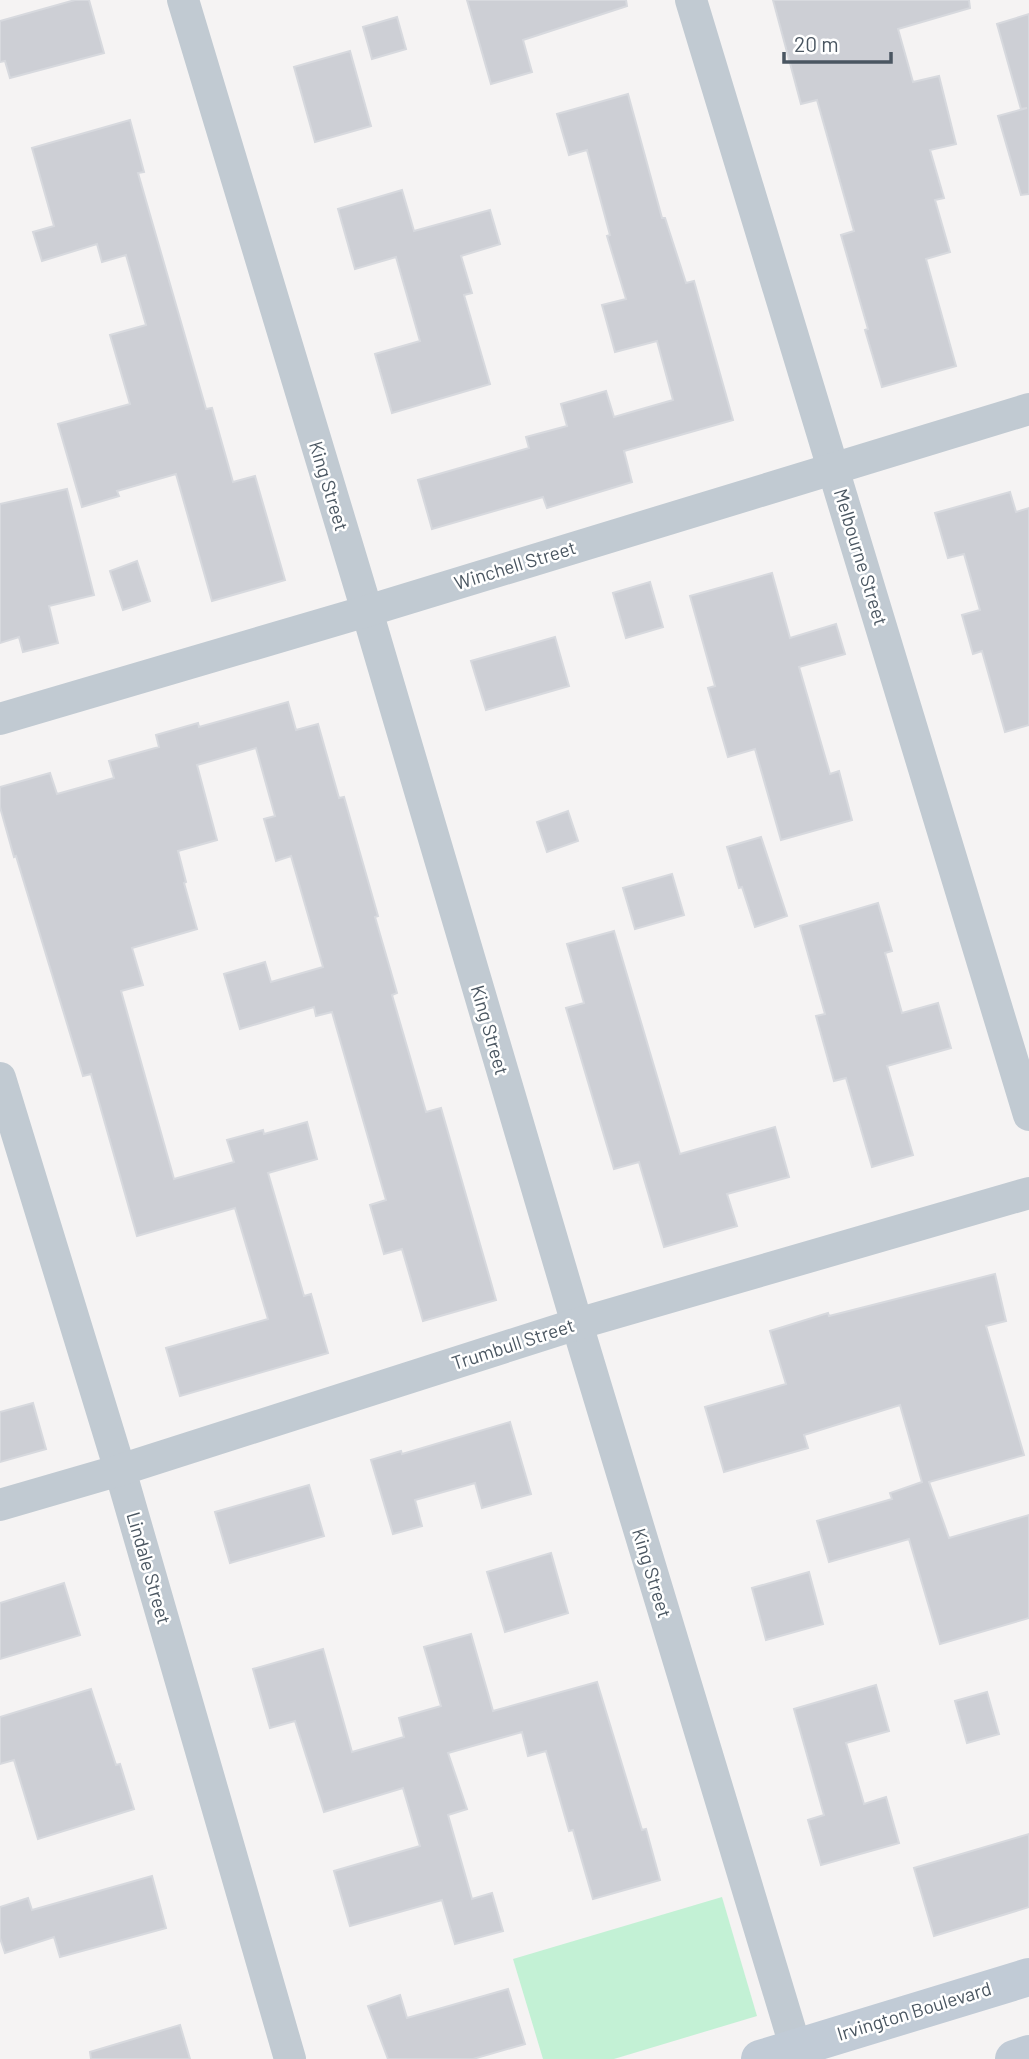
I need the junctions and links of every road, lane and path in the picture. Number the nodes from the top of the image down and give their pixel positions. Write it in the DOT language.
graph roads {
  1 [pos="183,0"];
  2 [pos="691,0"];
  3 [pos="1029,409"];
  4 [pos="834,467"];
  5 [pos="367,611"];
  6 [pos="0,719"];
  7 [pos="0,1078"];
  8 [pos="1029,1115"];
  9 [pos="1029,1193"];
  10 [pos="577,1324"];
  11 [pos="120,1470"];
  12 [pos="0,1505"];
  13 [pos="1029,1977"];
  14 [pos="798,2054"];
  15 [pos="1029,2054"];
  16 [pos="290,2059"];
  17 [pos="760,2059"];
  18 [pos="1014,2059"];
  1 -- 5 [label="street, King Street"];
  2 -- 4 [label="street, Melbourne Street"];
  3 -- 4 [label="street, Winchell Street"];
  4 -- 5 [label="street, Winchell Street"];
  4 -- 8 [label="street, Melbourne Street"];
  5 -- 6 [label="street, Winchell Street"];
  5 -- 10 [label="street, King Street"];
  7 -- 11 [label="street, Lindale Street"];
  9 -- 10 [label="street, Trumbull Street"];
  10 -- 11 [label="street, Trumbull Street"];
  10 -- 14 [label="street, King Street"];
  11 -- 12 [label="street, Trumbull Street"];
  11 -- 16 [label="street, Lindale Street"];
  13 -- 14 [label="main road, Irvington Boulevard"];
  14 -- 17 [label="main road, Irvington Boulevard"];
  15 -- 18 [label="main road"];
}
